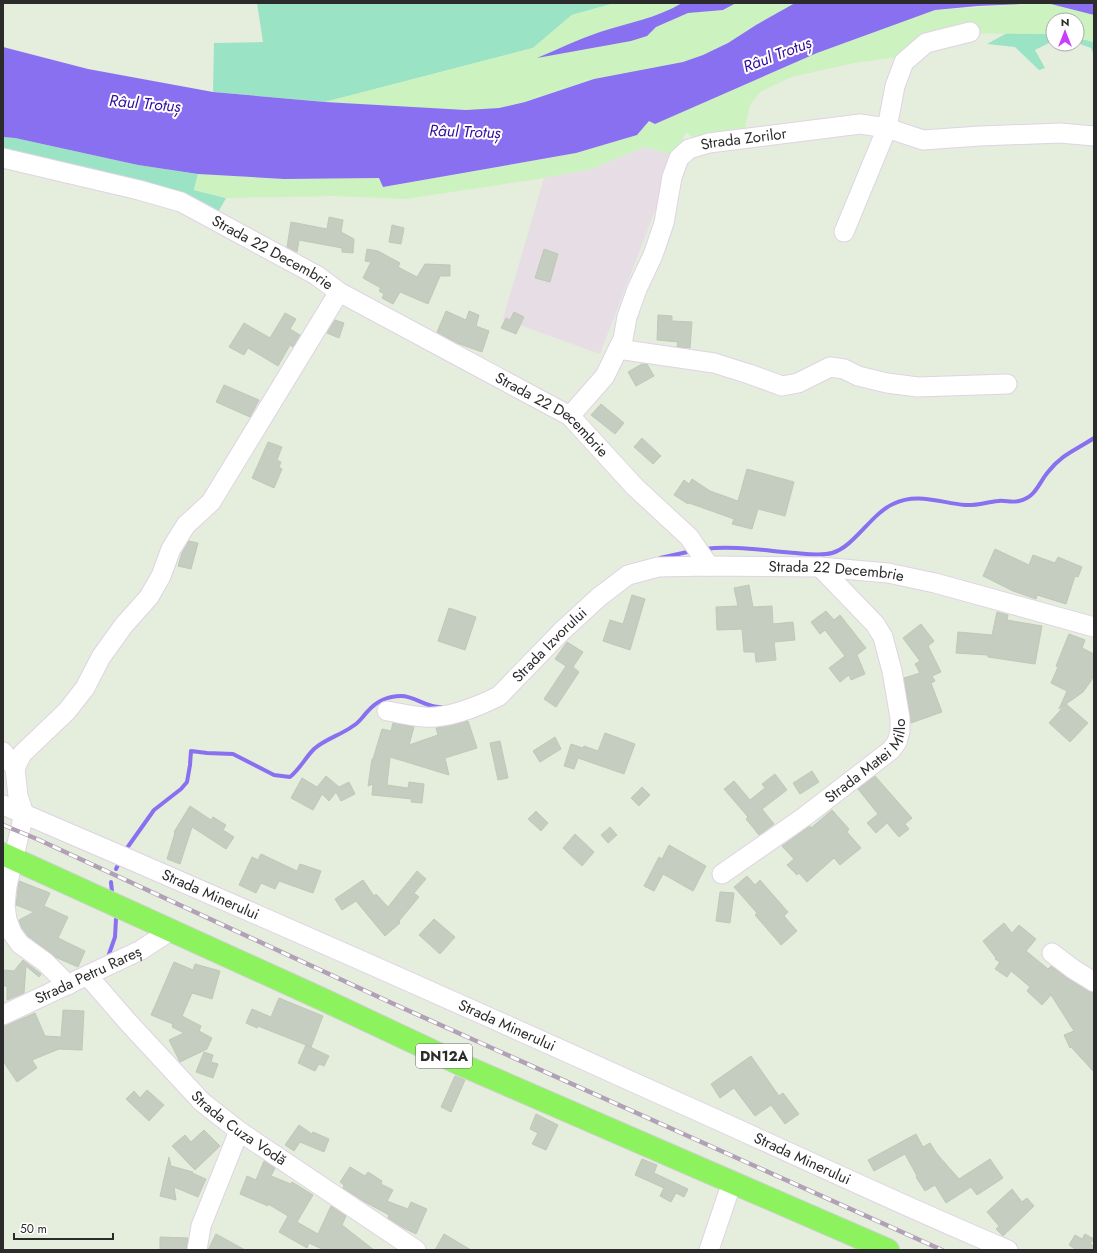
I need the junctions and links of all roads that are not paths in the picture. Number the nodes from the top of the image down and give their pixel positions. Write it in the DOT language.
graph roads {
  1 [pos="970,32"];
  2 [pos="887,128"];
  3 [pos="1094,136"];
  4 [pos="3,158"];
  5 [pos="844,232"];
  6 [pos="339,292"];
  7 [pos="618,350"];
  8 [pos="1007,384"];
  9 [pos="570,416"];
  10 [pos="702,556"];
  11 [pos="820,567"];
  12 [pos="1094,627"];
  13 [pos="387,711"];
  14 [pos="3,752"];
  15 [pos="15,768"];
  16 [pos="3,805"];
  17 [pos="24,814"];
  18 [pos="9,857"];
  19 [pos="722,874"];
  20 [pos="170,931"];
  21 [pos="1052,953"];
  22 [pos="88,976"];
  23 [pos="1094,982"];
  24 [pos="68,984"];
  25 [pos="3,1015"];
  26 [pos="239,1131"];
  27 [pos="732,1182"];
  28 [pos="197,1250"];
  29 [pos="416,1250"];
  30 [pos="709,1250"];
  31 [pos="888,1250"];
  32 [pos="1008,1250"];
  1 -- 2 [label="street"];
  2 -- 3 [label="street, Strada Zorilor"];
  2 -- 5 [label="street"];
  2 -- 7 [label="street, Strada Zorilor"];
  4 -- 6 [label="street, Strada 22 Decembrie"];
  6 -- 9 [label="street, Strada 22 Decembrie"];
  6 -- 15 [label="street"];
  7 -- 8 [label="street"];
  7 -- 9 [label="street, Strada Zorilor"];
  9 -- 10 [label="street, Strada 22 Decembrie"];
  10 -- 11 [label="street, Strada 22 Decembrie"];
  10 -- 13 [label="street, Strada Izvorului"];
  11 -- 12 [label="street, Strada 22 Decembrie"];
  11 -- 19 [label="street, Strada Matei Millo"];
  14 -- 15 [label="street"];
  15 -- 17 [label="street"];
  16 -- 17 [label="street, Strada Minerului"];
  17 -- 18 [label="street"];
  17 -- 32 [label="street, Strada Minerului"];
  18 -- 20 [label="main road, DN12A"];
  18 -- 24 [label="street"];
  20 -- 22 [label="street, Strada Petru Rareș"];
  20 -- 27 [label="main road, DN12A"];
  21 -- 23 [label="street"];
  22 -- 24 [label="street, Strada Petru Rareș"];
  22 -- 26 [label="street, Strada Cuza Vodă"];
  24 -- 25 [label="street, Strada Petru Rareș"];
  26 -- 28 [label="street"];
  26 -- 29 [label="street, Strada Cuza Vodă"];
  27 -- 30 [label="street"];
  27 -- 31 [label="main road, DN12A"];
}
